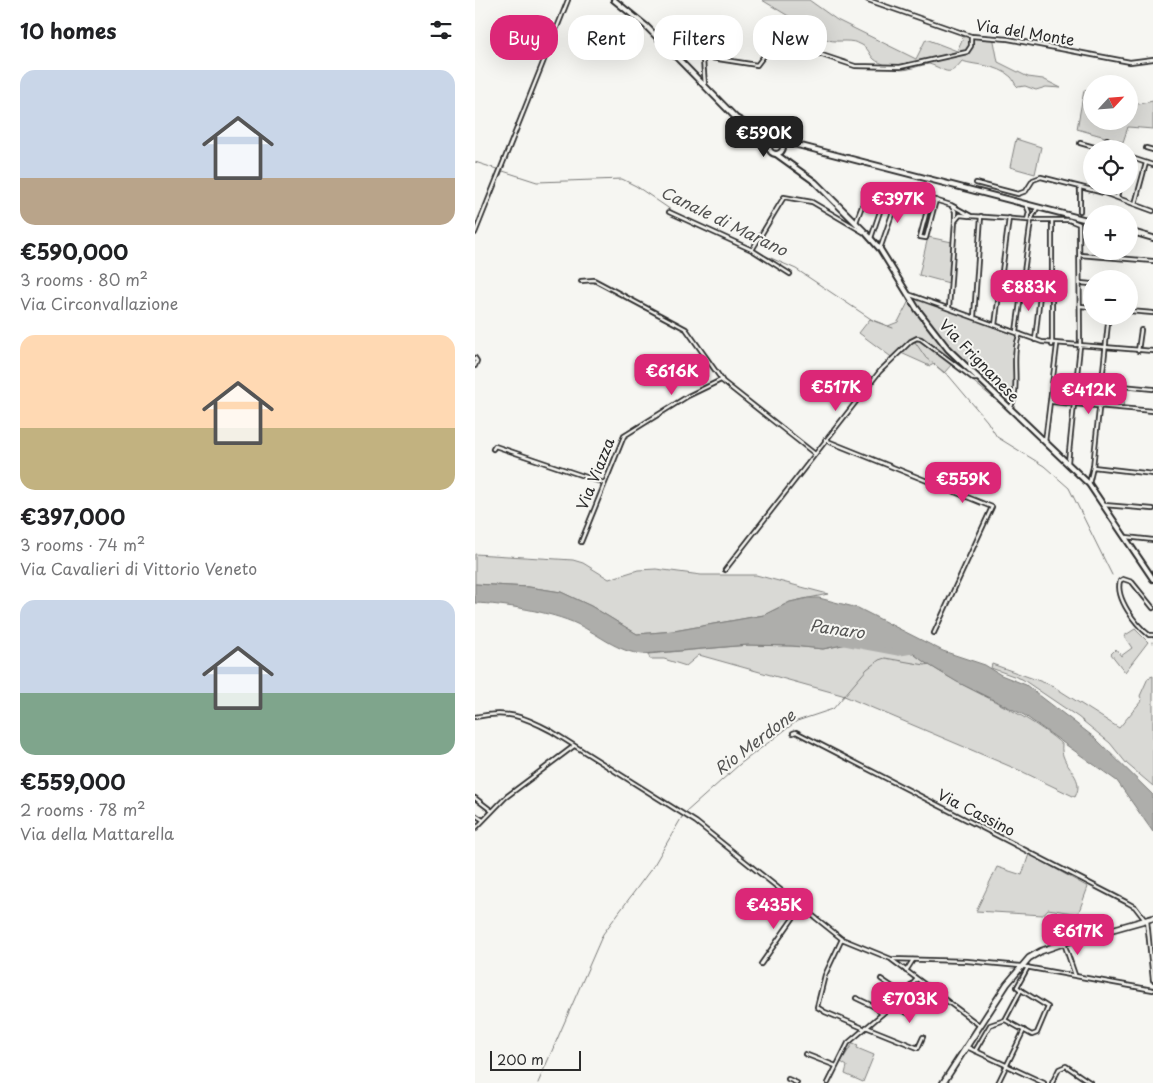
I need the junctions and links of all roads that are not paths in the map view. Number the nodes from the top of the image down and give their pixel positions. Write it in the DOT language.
graph roads {
  1 [pos="568,0"];
  2 [pos="614,0"];
  3 [pos="867,0"];
  4 [pos="971,36"];
  5 [pos="1153,59"];
  6 [pos="705,87"];
  7 [pos="747,125"];
  8 [pos="777,140"];
  9 [pos="789,141"];
  10 [pos="1080,143"];
  11 [pos="783,144"];
  12 [pos="1083,144"];
  13 [pos="1146,148"];
  14 [pos="769,149"];
  15 [pos="1153,150"];
  16 [pos="782,152"];
  17 [pos="776,154"];
  18 [pos="1138,160"];
  19 [pos="786,162"];
  20 [pos="1146,163"];
  21 [pos="1153,165"];
  22 [pos="976,183"];
  23 [pos="1080,188"];
  24 [pos="1083,188"];
  25 [pos="887,190"];
  26 [pos="1110,195"];
  27 [pos="1117,197"];
  28 [pos="865,198"];
  29 [pos="931,199"];
  30 [pos="936,200"];
  31 [pos="1026,204"];
  32 [pos="1135,204"];
  33 [pos="1153,204"];
  34 [pos="951,205"];
  35 [pos="1037,206"];
  36 [pos="1152,210"];
  37 [pos="1079,211"];
  38 [pos="669,212"];
  39 [pos="971,216"];
  40 [pos="981,216"];
  41 [pos="1009,218"];
  42 [pos="1083,219"];
  43 [pos="1029,220"];
  44 [pos="955,221"];
  45 [pos="1052,221"];
  46 [pos="856,223"];
  47 [pos="865,232"];
  48 [pos="475,233"];
  49 [pos="1138,234"];
  50 [pos="871,238"];
  51 [pos="1153,238"];
  52 [pos="880,249"];
  53 [pos="753,250"];
  54 [pos="1080,255"];
  55 [pos="1153,261"];
  56 [pos="790,274"];
  57 [pos="581,281"];
  58 [pos="1080,283"];
  59 [pos="1083,283"];
  60 [pos="1041,286"];
  61 [pos="908,294"];
  62 [pos="1080,306"];
  63 [pos="1083,306"];
  64 [pos="949,308"];
  65 [pos="1138,312"];
  66 [pos="1153,313"];
  67 [pos="974,318"];
  68 [pos="995,325"];
  69 [pos="1108,325"];
  70 [pos="1141,330"];
  71 [pos="1016,332"];
  72 [pos="1020,334"];
  73 [pos="1035,340"];
  74 [pos="1052,345"];
  75 [pos="1057,345"];
  76 [pos="1080,346"];
  77 [pos="1105,349"];
  78 [pos="1138,351"];
  79 [pos="1153,351"];
  80 [pos="475,358"];
  81 [pos="475,366"];
  82 [pos="979,379"];
  83 [pos="722,380"];
  84 [pos="1101,384"];
  85 [pos="1153,389"];
  86 [pos="1051,402"];
  87 [pos="1075,404"];
  88 [pos="1098,406"];
  89 [pos="1009,409"];
  90 [pos="1153,411"];
  91 [pos="825,440"];
  92 [pos="1045,442"];
  93 [pos="493,449"];
  94 [pos="815,454"];
  95 [pos="1068,462"];
  96 [pos="1093,467"];
  97 [pos="1153,474"];
  98 [pos="604,483"];
  99 [pos="1089,484"];
  100 [pos="1104,504"];
  101 [pos="1153,509"];
  102 [pos="1126,537"];
  103 [pos="1153,540"];
  104 [pos="581,542"];
  105 [pos="725,570"];
  106 [pos="1153,579"];
  107 [pos="1153,608"];
  108 [pos="934,633"];
  109 [pos="1153,634"];
  110 [pos="475,717"];
  111 [pos="793,733"];
  112 [pos="574,746"];
  113 [pos="475,798"];
  114 [pos="492,810"];
  115 [pos="475,814"];
  116 [pos="483,820"];
  117 [pos="475,830"];
  118 [pos="801,906"];
  119 [pos="1153,918"];
  120 [pos="1146,920"];
  121 [pos="842,939"];
  122 [pos="1064,943"];
  123 [pos="891,959"];
  124 [pos="913,960"];
  125 [pos="761,964"];
  126 [pos="1020,966"];
  127 [pos="1028,967"];
  128 [pos="906,972"];
  129 [pos="1075,975"];
  130 [pos="881,979"];
  131 [pos="916,980"];
  132 [pos="1153,980"];
  133 [pos="1021,990"];
  134 [pos="1153,990"];
  135 [pos="903,994"];
  136 [pos="856,998"];
  137 [pos="917,1005"];
  138 [pos="892,1006"];
  139 [pos="882,1014"];
  140 [pos="1005,1020"];
  141 [pos="980,1024"];
  142 [pos="990,1025"];
  143 [pos="865,1028"];
  144 [pos="1024,1030"];
  145 [pos="923,1037"];
  146 [pos="965,1046"];
  147 [pos="975,1051"];
  148 [pos="805,1054"];
  149 [pos="1006,1065"];
  150 [pos="836,1066"];
  151 [pos="788,1079"];
  152 [pos="797,1083"];
  153 [pos="828,1083"];
  154 [pos="943,1083"];
  155 [pos="997,1083"];
  156 [pos="1044,1083"];
  157 [pos="1053,1083"];
  158 [pos="1091,1083"];
  1 -- 48 [label="street"];
  2 -- 6 [label="main road"];
  3 -- 4 [label="street, Via del Monte"];
  4 -- 5 [label="street, Via del Monte"];
  4 -- 6 [label="street"];
  6 -- 7 [label="main road"];
  7 -- 8 [label="main road"];
  7 -- 14 [label="main road"];
  8 -- 9 [label="main road"];
  8 -- 11 [label="main road"];
  8 -- 14 [label="main road"];
  9 -- 11 [label="main road"];
  9 -- 31 [label="main road"];
  10 -- 12 [label="street"];
  11 -- 16 [label="main road"];
  13 -- 15 [label="street"];
  14 -- 17 [label="main road"];
  16 -- 17 [label="main road"];
  16 -- 19 [label="main road"];
  17 -- 19 [label="main road, Via Frignanese"];
  18 -- 20 [label="street"];
  19 -- 46 [label="main road, Via Frignanese"];
  20 -- 21 [label="street"];
  20 -- 32 [label="street"];
  22 -- 23 [label="street"];
  23 -- 24 [label="street"];
  23 -- 37 [label="street"];
  25 -- 50 [label="street"];
  26 -- 27 [label="street"];
  27 -- 32 [label="street"];
  28 -- 46 [label="street"];
  29 -- 30 [label="street"];
  29 -- 30 [label="street"];
  29 -- 52 [label="street"];
  30 -- 34 [label="street"];
  31 -- 35 [label="main road"];
  31 -- 43 [label="street"];
  32 -- 36 [label="street"];
  33 -- 36 [label="street"];
  34 -- 39 [label="street"];
  34 -- 44 [label="street"];
  35 -- 42 [label="main road"];
  35 -- 43 [label="street"];
  38 -- 53 [label="street"];
  39 -- 40 [label="street"];
  39 -- 44 [label="street"];
  40 -- 41 [label="street"];
  40 -- 67 [label="street"];
  41 -- 43 [label="street"];
  41 -- 68 [label="street"];
  43 -- 45 [label="street"];
  43 -- 71 [label="street"];
  44 -- 64 [label="street"];
  45 -- 54 [label="street"];
  45 -- 74 [label="street"];
  46 -- 47 [label="main road, Via Frignanese"];
  47 -- 50 [label="main road, Via Frignanese"];
  47 -- 53 [label="street"];
  49 -- 51 [label="main road"];
  50 -- 52 [label="main road, Via Frignanese"];
  52 -- 61 [label="main road, Via Frignanese"];
  53 -- 56 [label="street"];
  54 -- 55 [label="street"];
  54 -- 58 [label="street"];
  57 -- 83 [label="street"];
  58 -- 59 [label="street"];
  58 -- 62 [label="street"];
  60 -- 73 [label="street"];
  61 -- 64 [label="street"];
  61 -- 82 [label="main road, Via Frignanese"];
  62 -- 63 [label="street"];
  62 -- 76 [label="street"];
  64 -- 67 [label="street"];
  65 -- 66 [label="street"];
  67 -- 68 [label="street"];
  68 -- 71 [label="street"];
  69 -- 77 [label="street"];
  70 -- 78 [label="street"];
  71 -- 72 [label="street"];
  72 -- 73 [label="street"];
  72 -- 89 [label="street"];
  73 -- 74 [label="street"];
  74 -- 75 [label="street"];
  75 -- 76 [label="street"];
  75 -- 86 [label="street"];
  76 -- 77 [label="street"];
  76 -- 87 [label="street"];
  77 -- 78 [label="street"];
  77 -- 84 [label="street"];
  78 -- 79 [label="street"];
  80 -- 81 [label="street"];
  82 -- 89 [label="main road, Via Frignanese"];
  82 -- 91 [label="street"];
  83 -- 94 [label="street"];
  83 -- 98 [label="street, Via Viazza"];
  84 -- 85 [label="street"];
  84 -- 88 [label="street"];
  86 -- 87 [label="street"];
  86 -- 92 [label="street"];
  87 -- 88 [label="street"];
  87 -- 95 [label="street"];
  88 -- 90 [label="street"];
  88 -- 96 [label="street"];
  89 -- 92 [label="main road, Via Frignanese"];
  91 -- 94 [label="street"];
  91 -- 108 [label="street"];
  92 -- 95 [label="main road, Via Frignanese"];
  93 -- 98 [label="street"];
  94 -- 105 [label="street"];
  95 -- 99 [label="main road, Via Frignanese"];
  96 -- 97 [label="street"];
  96 -- 99 [label="street"];
  98 -- 104 [label="street, Via Viazza"];
  99 -- 100 [label="main road, Via Frignanese"];
  100 -- 101 [label="street"];
  100 -- 102 [label="main road, Via Frignanese"];
  102 -- 103 [label="street"];
  102 -- 106 [label="main road, Via Frignanese"];
  107 -- 109 [label="street"];
  110 -- 112 [label="street"];
  111 -- 120 [label="street, Via Cassino"];
  112 -- 114 [label="street"];
  112 -- 118 [label="street"];
  113 -- 114 [label="street"];
  114 -- 116 [label="street"];
  115 -- 116 [label="street"];
  116 -- 117 [label="street"];
  118 -- 121 [label="street"];
  118 -- 125 [label="street"];
  119 -- 120 [label="main road"];
  120 -- 122 [label="main road"];
  120 -- 132 [label="street"];
  121 -- 123 [label="street"];
  121 -- 143 [label="street"];
  122 -- 126 [label="main road"];
  122 -- 129 [label="street"];
  123 -- 124 [label="street"];
  123 -- 128 [label="street"];
  124 -- 126 [label="street"];
  124 -- 128 [label="street"];
  126 -- 127 [label="street"];
  126 -- 141 [label="main road"];
  127 -- 129 [label="street"];
  127 -- 133 [label="street"];
  128 -- 131 [label="street"];
  129 -- 134 [label="street"];
  130 -- 135 [label="street"];
  131 -- 135 [label="street"];
  131 -- 141 [label="street"];
  133 -- 140 [label="street"];
  133 -- 144 [label="street"];
  135 -- 138 [label="street"];
  136 -- 139 [label="street"];
  137 -- 138 [label="street"];
  138 -- 139 [label="street"];
  139 -- 143 [label="street"];
  140 -- 142 [label="street"];
  140 -- 144 [label="street"];
  141 -- 142 [label="street"];
  141 -- 146 [label="main road"];
  142 -- 147 [label="street"];
  143 -- 145 [label="street"];
  143 -- 150 [label="street"];
  144 -- 149 [label="street"];
  146 -- 147 [label="street"];
  146 -- 154 [label="main road"];
  147 -- 149 [label="street"];
  148 -- 150 [label="street"];
  149 -- 155 [label="street"];
  149 -- 156 [label="street"];
  150 -- 153 [label="street"];
  151 -- 152 [label="street"];
  157 -- 158 [label="street"];
}
